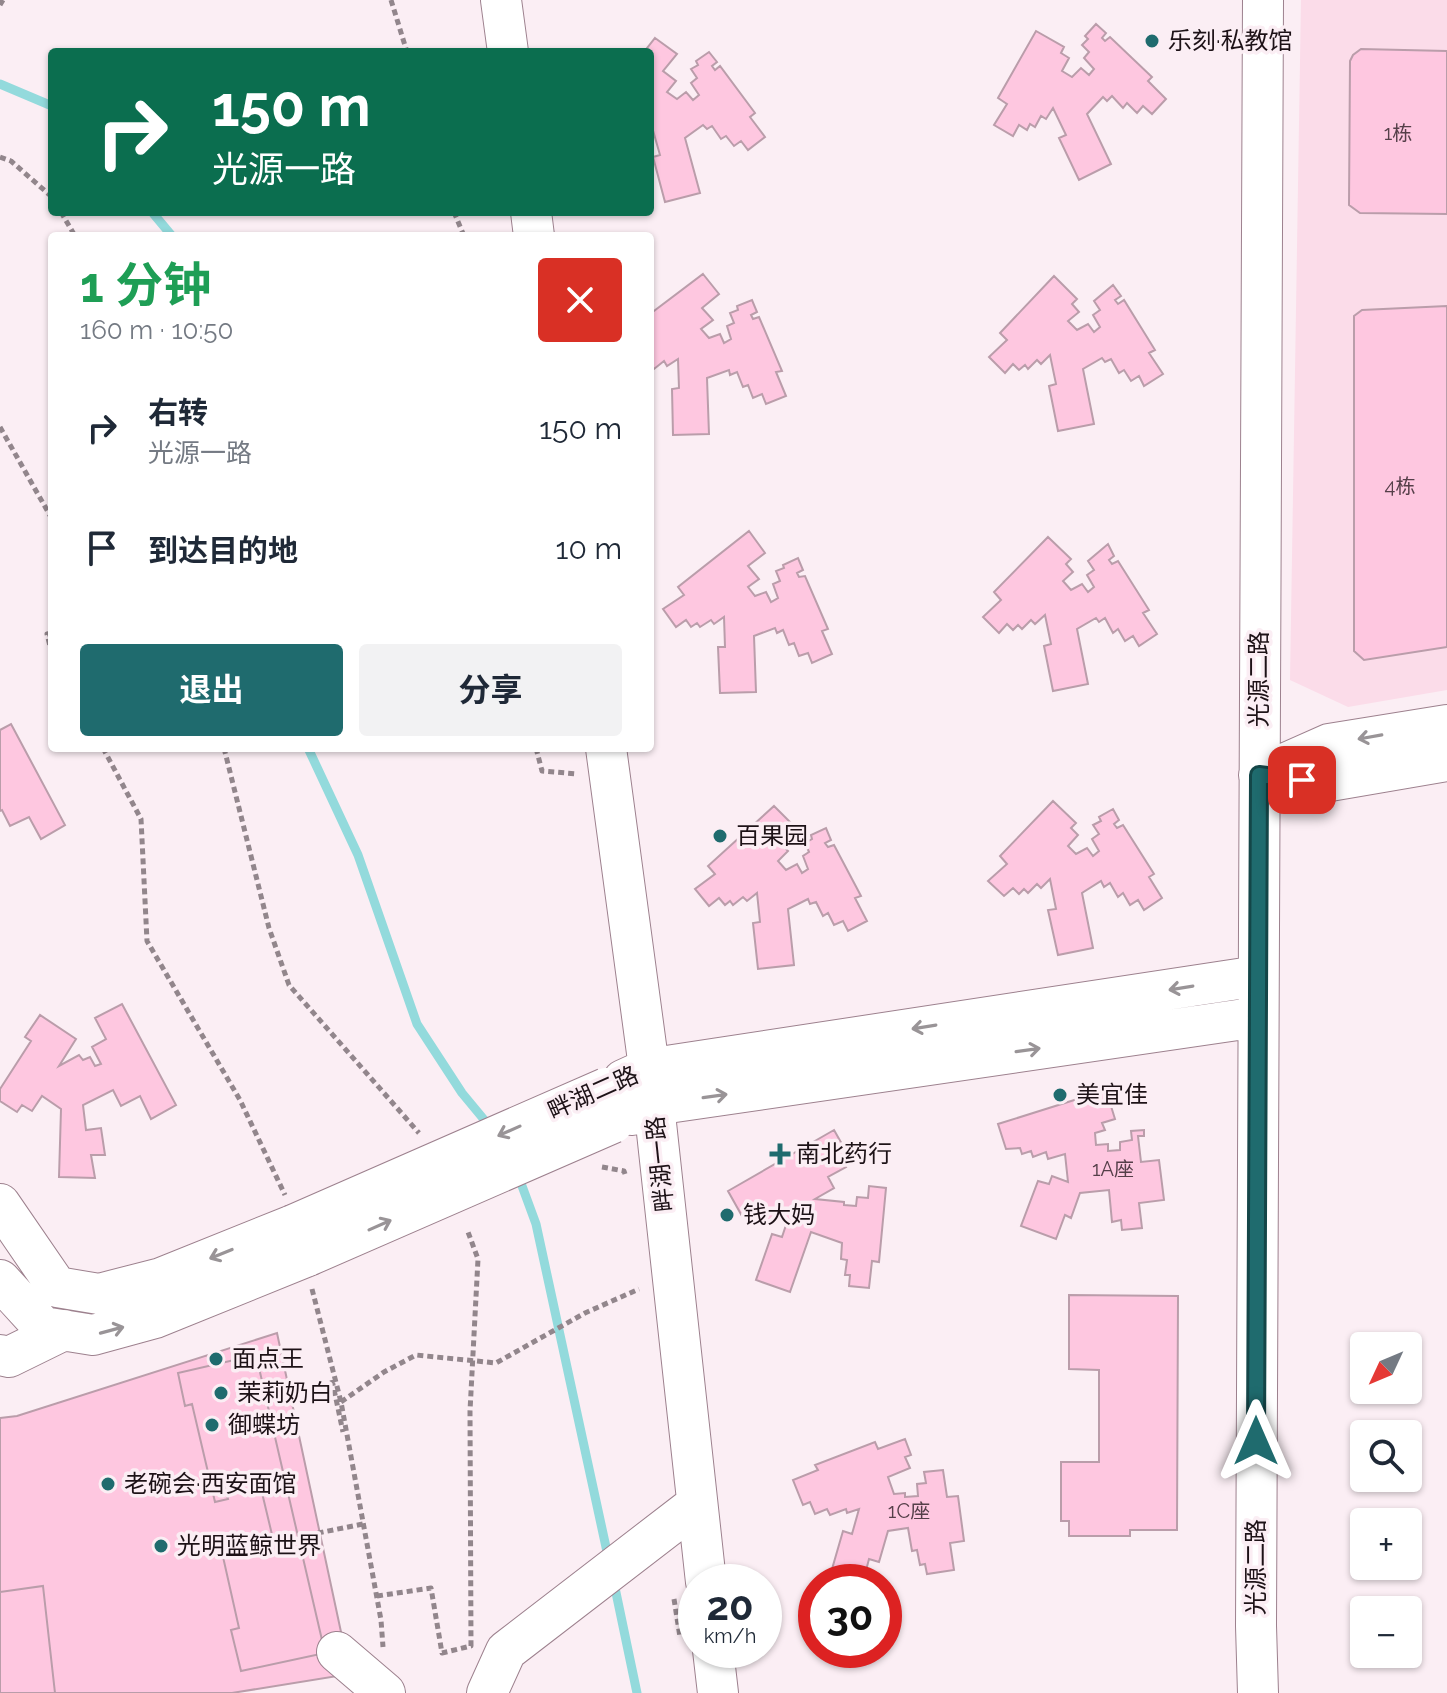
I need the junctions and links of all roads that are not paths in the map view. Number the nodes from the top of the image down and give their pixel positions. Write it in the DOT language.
graph roads {
  1 [pos="501,0"];
  2 [pos="1263,0"];
  3 [pos="507,48"];
  4 [pos="1447,725"];
  5 [pos="1447,761"];
  6 [pos="608,762"];
  7 [pos="1259,775"];
  8 [pos="1258,976"];
  9 [pos="1258,1017"];
  10 [pos="650,1087"];
  11 [pos="0,1204"];
  12 [pos="301,1246"];
  13 [pos="0,1280"];
  14 [pos="64,1330"];
  15 [pos="0,1355"];
  16 [pos="697,1504"];
  17 [pos="691,1564"];
  18 [pos="337,1652"];
  19 [pos="706,1668"];
  20 [pos="384,1676"];
  21 [pos="487,1693"];
  22 [pos="718,1693"];
  23 [pos="1258,1693"];
  1 -- 3 [label="street"];
  2 -- 7 [label="street, 光源二路"];
  4 -- 7 [label="street, one-way"];
  5 -- 7 [label="street"];
  6 -- 10 [label="street, 畔湖一路"];
  7 -- 8 [label="street, 光源二路"];
  8 -- 9 [label="street, 光源二路"];
  8 -- 10 [label="street, 畔湖二路, one-way"];
  10 -- 9 [label="street, 畔湖二路, one-way"];
  9 -- 23 [label="street, 光源二路"];
  10 -- 12 [label="street, 畔湖二路, bridge"];
  10 -- 16 [label="street, 畔湖一路"];
  12 -- 11 [label="street, 畔湖二路, one-way"];
  14 -- 12 [label="street, 畔湖二路, one-way"];
  13 -- 14 [label="street, 畔湖二路"];
  14 -- 15 [label="street"];
  16 -- 17 [label="street, 畔湖一路"];
  16 -- 21 [label="street"];
  18 -- 20 [label="street"];
  19 -- 22 [label="street"];
}
